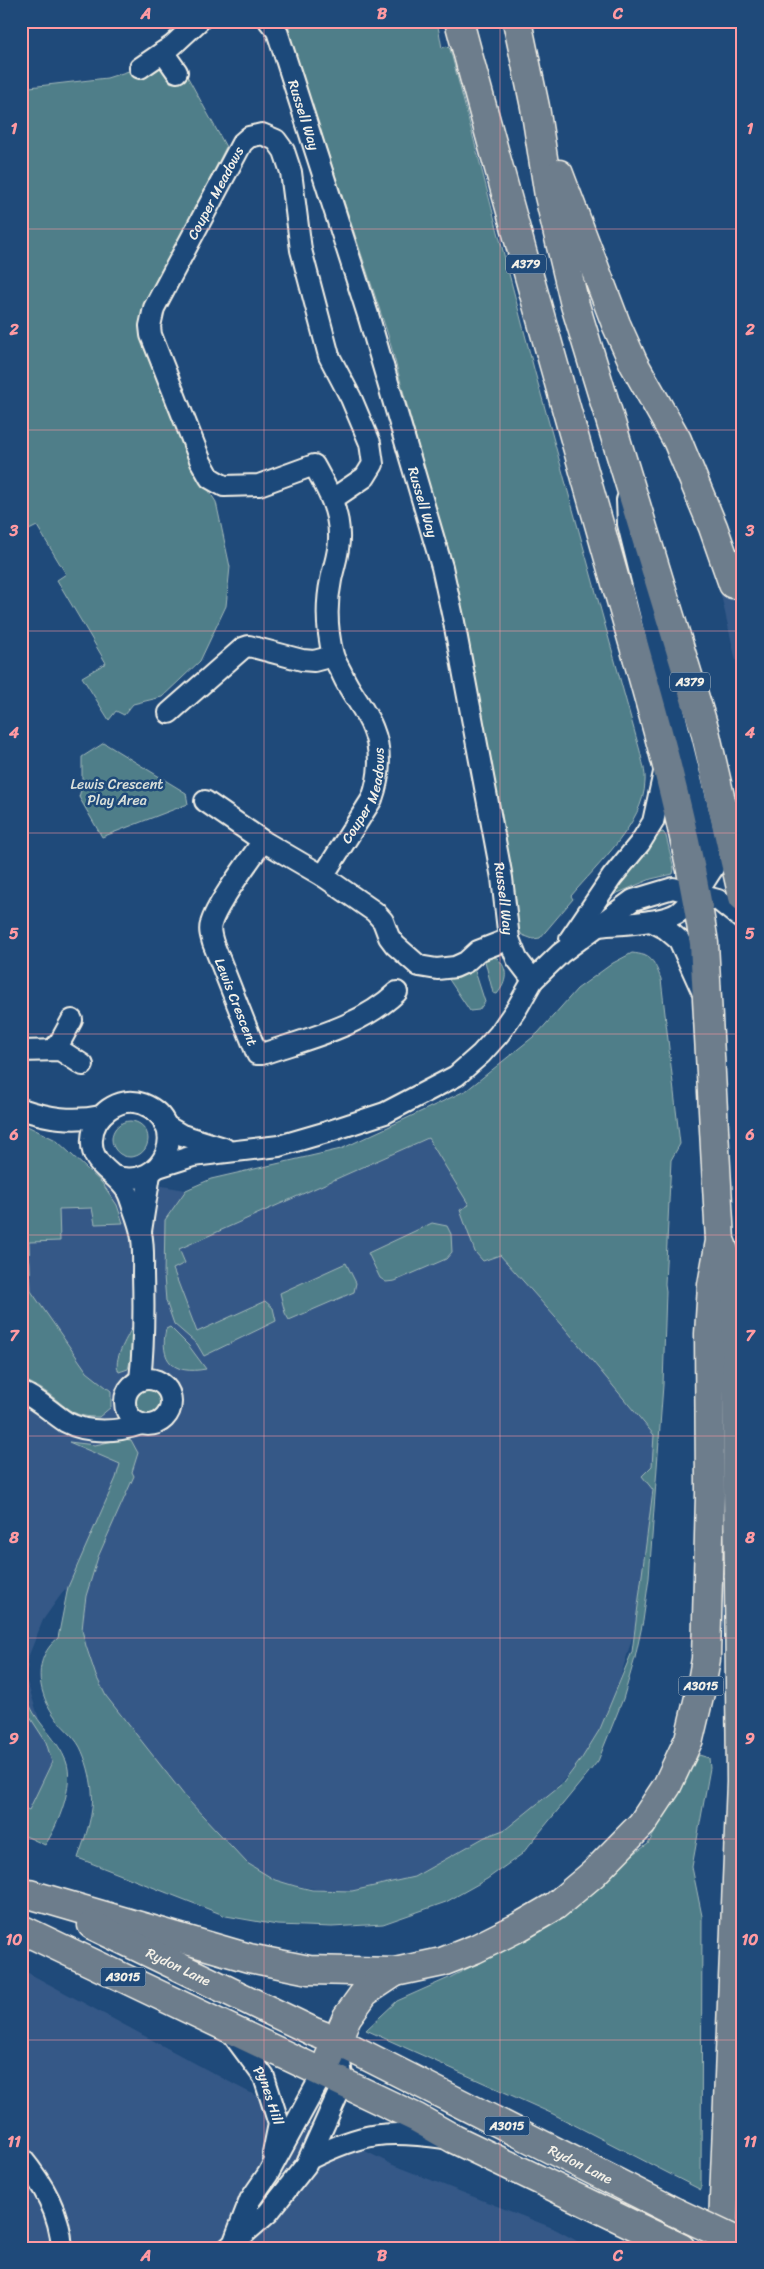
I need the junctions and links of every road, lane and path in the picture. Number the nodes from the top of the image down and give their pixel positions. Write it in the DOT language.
graph roads {
  1 [pos="199,21"];
  2 [pos="459,21"];
  3 [pos="517,21"];
  4 [pos="275,25"];
  5 [pos="164,52"];
  6 [pos="140,68"];
  7 [pos="177,72"];
  8 [pos="535,107"];
  9 [pos="625,470"];
  10 [pos="331,496"];
  11 [pos="738,583"];
  12 [pos="333,656"];
  13 [pos="169,713"];
  14 [pos="667,763"];
  15 [pos="205,801"];
  16 [pos="263,841"];
  17 [pos="323,876"];
  18 [pos="696,894"];
  19 [pos="743,897"];
  20 [pos="743,920"];
  21 [pos="651,921"];
  22 [pos="596,926"];
  23 [pos="509,939"];
  24 [pos="561,953"];
  25 [pos="533,980"];
  26 [pos="397,992"];
  27 [pos="708,1002"];
  28 [pos="72,1020"];
  29 [pos="54,1048"];
  30 [pos="21,1052"];
  31 [pos="83,1065"];
  32 [pos="29,1112"];
  33 [pos="101,1116"];
  34 [pos="165,1125"];
  35 [pos="236,1151"];
  36 [pos="94,1156"];
  37 [pos="154,1170"];
  38 [pos="114,1176"];
  39 [pos="141,1233"];
  40 [pos="720,1241"];
  41 [pos="148,1380"];
  42 [pos="21,1392"];
  43 [pos="126,1410"];
  44 [pos="141,1424"];
  45 [pos="103,1430"];
  46 [pos="25,1892"];
  47 [pos="21,1929"];
  48 [pos="395,1972"];
  49 [pos="226,2026"];
  50 [pos="337,2041"];
  51 [pos="333,2078"];
  52 [pos="454,2139"];
  53 [pos="21,2158"];
  54 [pos="309,2159"];
  55 [pos="268,2174"];
  56 [pos="231,2244"];
  57 [pos="743,2244"];
  58 [pos="678,2246"];
  59 [pos="62,2248"];
  60 [pos="722,2248"];
  1 -- 5 [label="street"];
  2 -- 14 [label="main road, A379"];
  3 -- 8 [label="main road, A379"];
  4 -- 23 [label="street, Russell Way"];
  5 -- 6 [label="street"];
  5 -- 7 [label="street"];
  8 -- 9 [label="main road, A379"];
  8 -- 11 [label="main road, A379"];
  9 -- 18 [label="street"];
  9 -- 19 [label="main road, A379"];
  10 -- 10 [label="street, Couper Meadows"];
  10 -- 12 [label="street, Couper Meadows"];
  12 -- 13 [label="street"];
  12 -- 17 [label="street, Couper Meadows"];
  14 -- 18 [label="main road, A379"];
  14 -- 24 [label="street"];
  15 -- 16 [label="street"];
  16 -- 17 [label="street"];
  16 -- 26 [label="street, Lewis Crescent"];
  17 -- 23 [label="street"];
  18 -- 20 [label="street"];
  18 -- 21 [label="street"];
  18 -- 22 [label="street"];
  18 -- 27 [label="main road, A379"];
  21 -- 22 [label="street"];
  21 -- 27 [label="street"];
  22 -- 24 [label="street"];
  23 -- 25 [label="street, Russell Way"];
  24 -- 25 [label="street"];
  25 -- 35 [label="street"];
  27 -- 40 [label="main road, A379"];
  28 -- 29 [label="street"];
  29 -- 30 [label="street"];
  29 -- 31 [label="street"];
  32 -- 33 [label="street"];
  32 -- 36 [label="street"];
  33 -- 34 [label="street"];
  33 -- 36 [label="street"];
  34 -- 35 [label="street"];
  34 -- 37 [label="street"];
  35 -- 37 [label="street"];
  36 -- 38 [label="street"];
  37 -- 38 [label="street"];
  37 -- 39 [label="street"];
  38 -- 39 [label="street"];
  39 -- 41 [label="street"];
  40 -- 48 [label="main road, A3015"];
  40 -- 60 [label="main road, A379"];
  41 -- 43 [label="street"];
  41 -- 44 [label="street"];
  42 -- 45 [label="street"];
  43 -- 44 [label="street"];
  43 -- 45 [label="street"];
  44 -- 45 [label="street"];
  46 -- 48 [label="main road, A3015"];
  46 -- 50 [label="main road, Rydon Lane / A3015"];
  47 -- 49 [label="main road, A3015"];
  48 -- 50 [label="main road"];
  49 -- 51 [label="main road, A3015"];
  49 -- 55 [label="street, Pynes Hill"];
  50 -- 51 [label="main road"];
  50 -- 57 [label="main road, Rydon Lane / A3015, bridge"];
  51 -- 52 [label="main road, A3015"];
  51 -- 54 [label="street, Pynes Hill"];
  51 -- 55 [label="street, Pynes Hill"];
  52 -- 54 [label="street, Pynes Hill"];
  52 -- 58 [label="main road, A3015"];
  53 -- 59 [label="street"];
  54 -- 56 [label="street, Pynes Hill"];
  55 -- 56 [label="street, Pynes Hill"];
}
